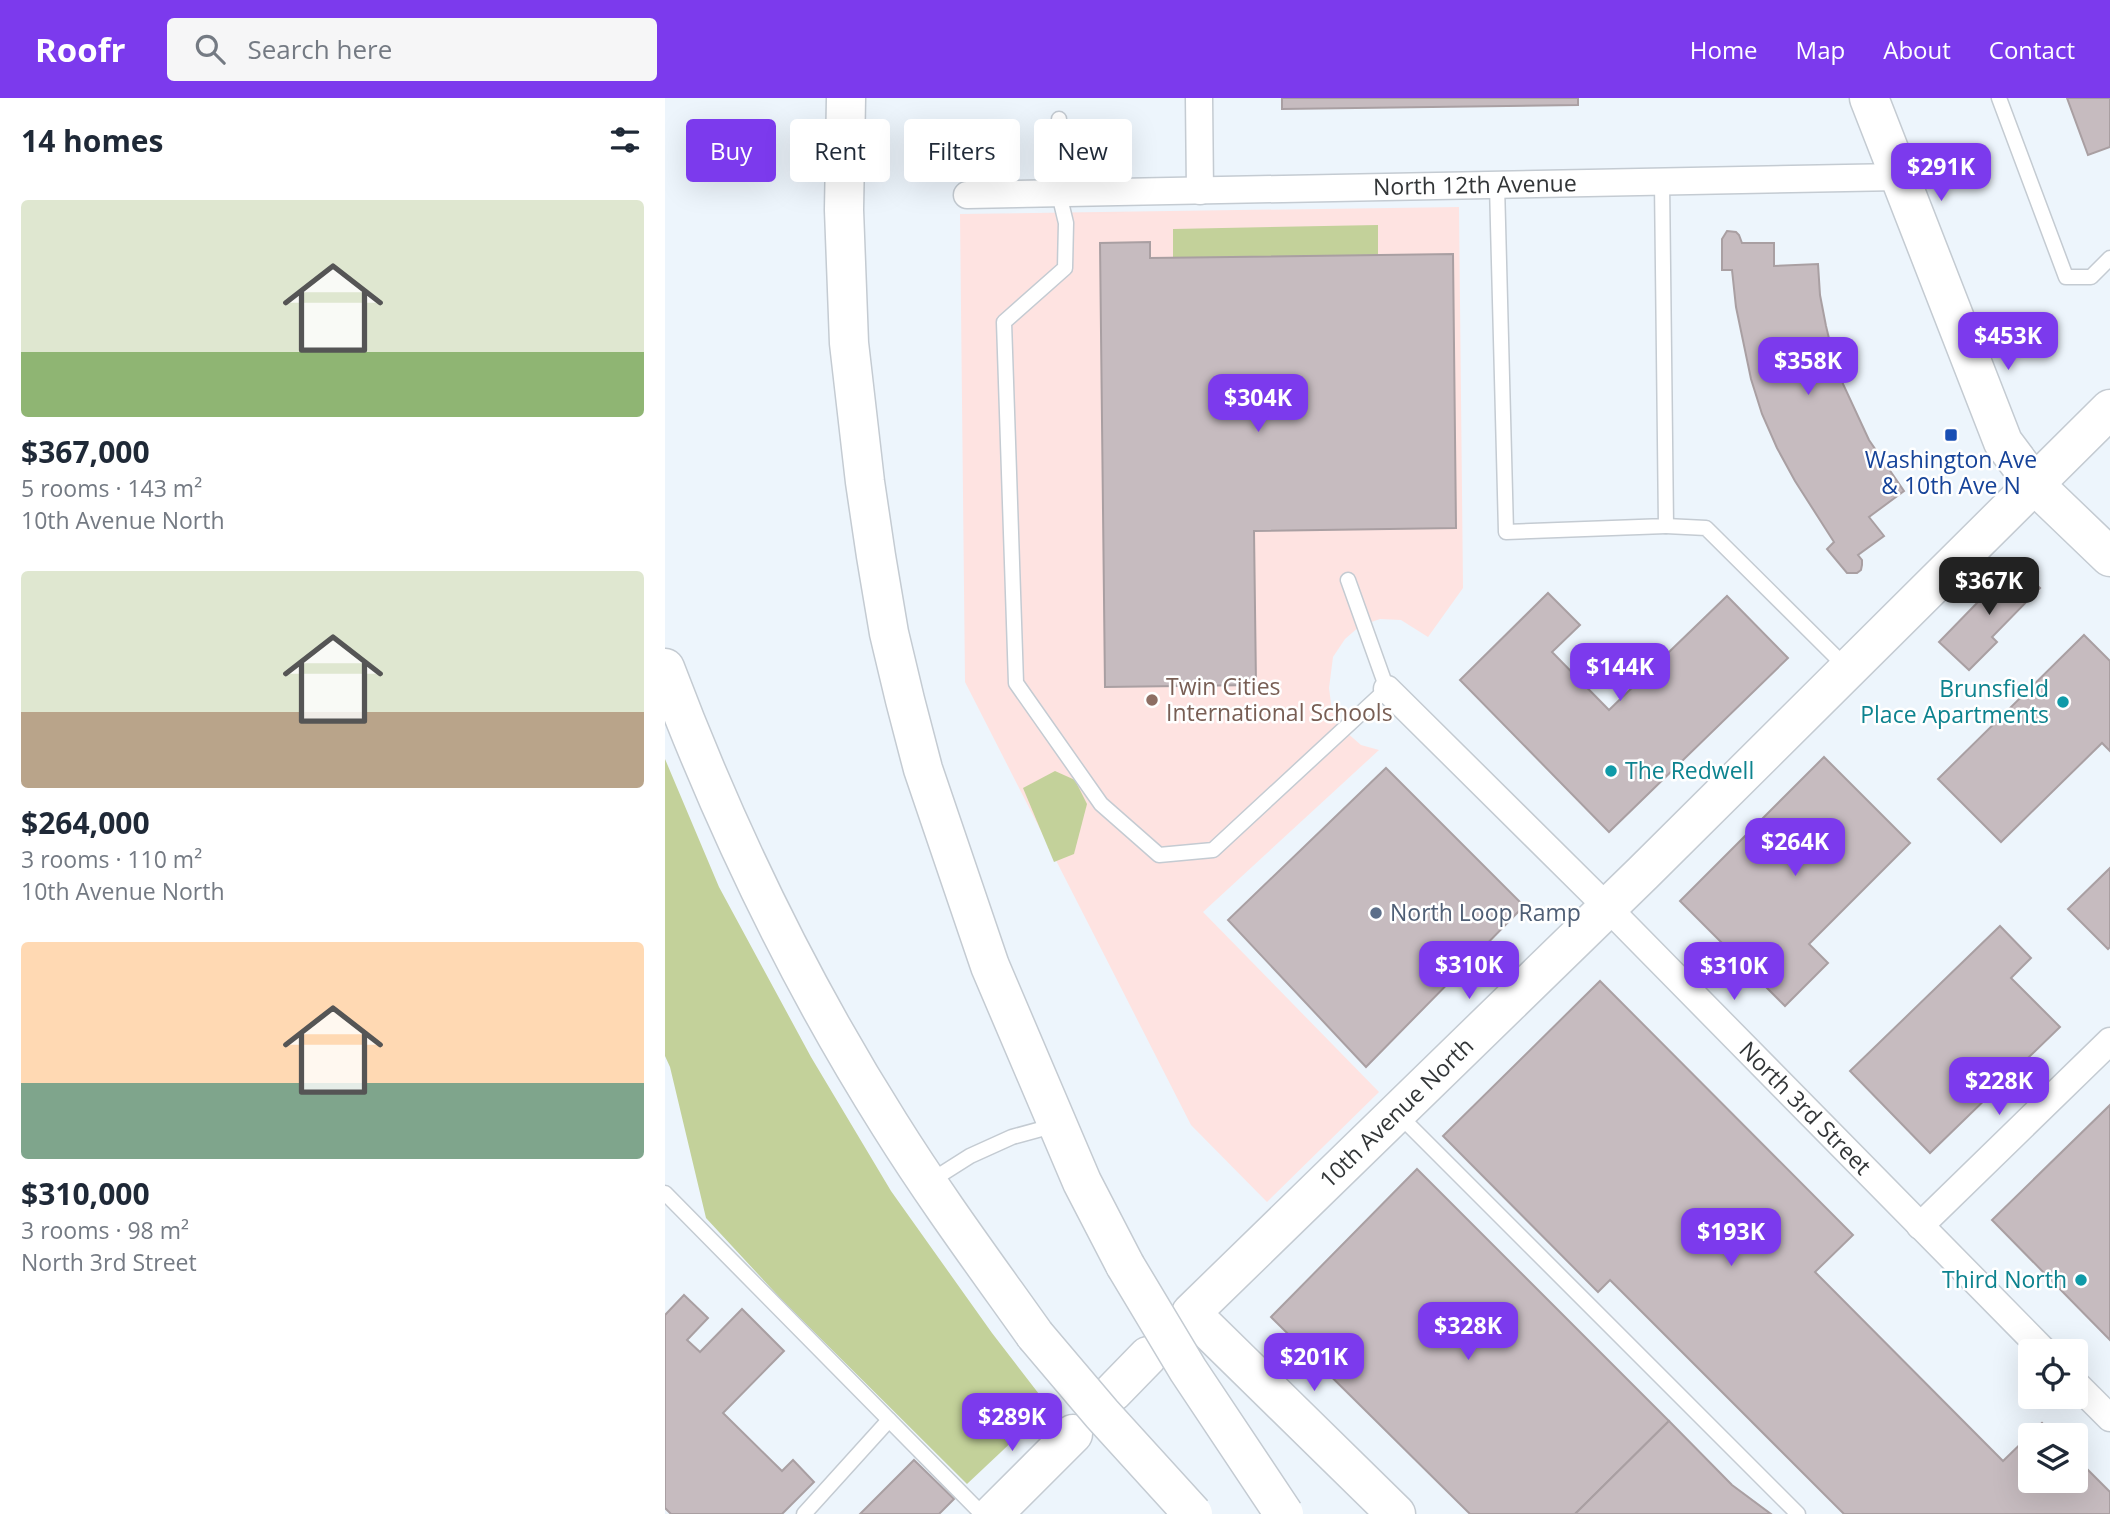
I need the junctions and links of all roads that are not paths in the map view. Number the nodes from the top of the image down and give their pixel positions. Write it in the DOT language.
graph roads {
  1 [pos="846,98"];
  2 [pos="1199,98"];
  3 [pos="1869,98"];
  4 [pos="1999,98"];
  5 [pos="1899,177"];
  6 [pos="1059,182"];
  7 [pos="1663,182"];
  8 [pos="1497,185"];
  9 [pos="1200,191"];
  10 [pos="1059,194"];
  11 [pos="967,195"];
  12 [pos="2110,258"];
  13 [pos="2110,409"];
  14 [pos="2035,485"];
  15 [pos="1666,526"];
  16 [pos="2110,557"];
  17 [pos="1348,580"];
  18 [pos="665,668"];
  19 [pos="1848,669"];
  20 [pos="1387,689"];
  21 [pos="1607,907"];
  22 [pos="2110,1041"];
  23 [pos="1397,1113"];
  24 [pos="1058,1125"];
  25 [pos="927,1183"];
  26 [pos="665,1193"];
  27 [pos="1920,1226"];
  28 [pos="2032,1339"];
  29 [pos="1148,1356"];
  30 [pos="1113,1392"];
  31 [pos="2088,1396"];
  32 [pos="2110,1418"];
  33 [pos="889,1420"];
  34 [pos="1073,1434"];
  35 [pos="804,1514"];
  36 [pos="982,1514"];
  37 [pos="993,1514"];
  38 [pos="1193,1514"];
  39 [pos="1284,1514"];
  40 [pos="1396,1514"];
  41 [pos="1798,1514"];
  1 -- 24 [label="main road"];
  2 -- 9 [label="street"];
  3 -- 5 [label="main road"];
  4 -- 12 [label="lane"];
  5 -- 7 [label="street, North 12th Avenue"];
  5 -- 14 [label="main road"];
  6 -- 10 [label="lane"];
  7 -- 8 [label="street, North 12th Avenue"];
  7 -- 15 [label="lane"];
  8 -- 9 [label="street, North 12th Avenue"];
  8 -- 15 [label="lane"];
  9 -- 10 [label="street, North 12th Avenue"];
  10 -- 11 [label="street, North 12th Avenue"];
  10 -- 20 [label="lane"];
  13 -- 14 [label="main road, 10th Avenue North"];
  14 -- 16 [label="main road"];
  14 -- 19 [label="main road, 10th Avenue North"];
  15 -- 19 [label="lane"];
  17 -- 20 [label="lane"];
  18 -- 25 [label="main road"];
  19 -- 21 [label="main road, 10th Avenue North"];
  20 -- 21 [label="street, North 3rd Street"];
  21 -- 23 [label="main road, 10th Avenue North"];
  21 -- 27 [label="street, North 3rd Street"];
  22 -- 27 [label="street"];
  23 -- 40 [label="main road, 10th Avenue North"];
  23 -- 41 [label="lane"];
  24 -- 25 [label="lane"];
  24 -- 39 [label="main road, bridge"];
  25 -- 38 [label="main road, bridge"];
  26 -- 33 [label="lane"];
  27 -- 28 [label="street, North 3rd Street"];
  29 -- 30 [label="main road"];
  31 -- 32 [label="street"];
  33 -- 35 [label="lane"];
  33 -- 36 [label="lane"];
  34 -- 37 [label="main road"];
}
